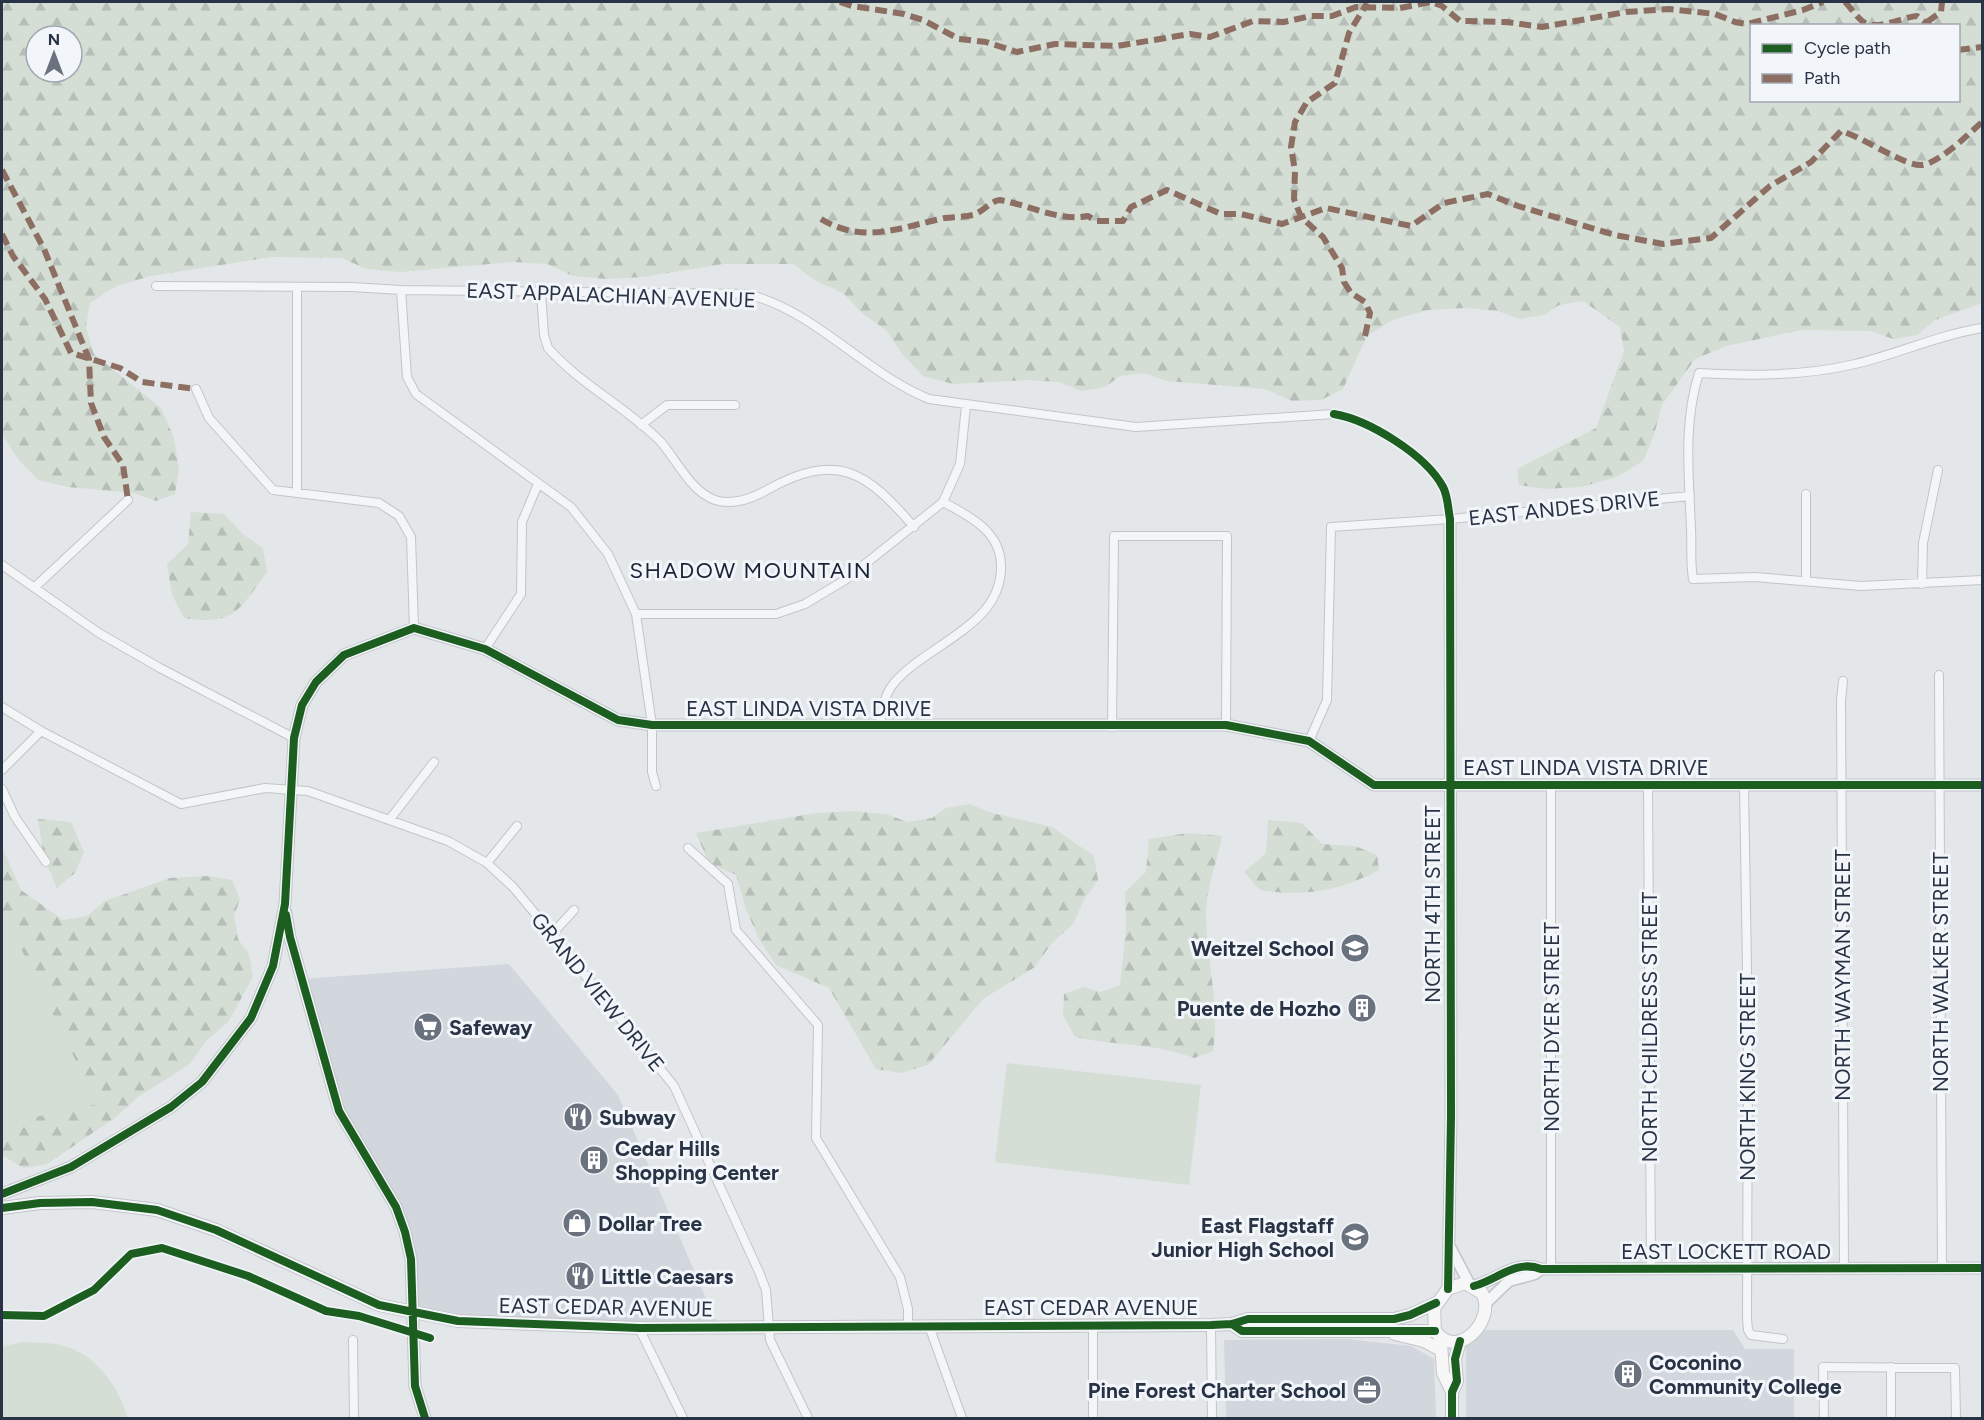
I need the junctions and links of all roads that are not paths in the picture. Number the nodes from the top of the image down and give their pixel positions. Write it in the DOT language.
graph roads {
  1 [pos="156,286"];
  2 [pos="297,288"];
  3 [pos="401,290"];
  4 [pos="541,292"];
  5 [pos="1983,328"];
  6 [pos="196,389"];
  7 [pos="735,405"];
  8 [pos="966,406"];
  9 [pos="641,425"];
  10 [pos="1938,470"];
  11 [pos="538,484"];
  12 [pos="297,493"];
  13 [pos="1806,494"];
  14 [pos="1690,496"];
  15 [pos="128,500"];
  16 [pos="943,502"];
  17 [pos="1450,519"];
  18 [pos="914,527"];
  19 [pos="2,565"];
  20 [pos="1983,580"];
  21 [pos="1806,581"];
  22 [pos="1922,584"];
  23 [pos="35,587"];
  24 [pos="636,615"];
  25 [pos="414,628"];
  26 [pos="485,650"];
  27 [pos="1939,675"];
  28 [pos="1843,681"];
  29 [pos="2,707"];
  30 [pos="651,725"];
  31 [pos="880,725"];
  32 [pos="1226,725"];
  33 [pos="1112,727"];
  34 [pos="41,731"];
  35 [pos="294,738"];
  36 [pos="1309,741"];
  37 [pos="434,762"];
  38 [pos="2,770"];
  39 [pos="1450,785"];
  40 [pos="1551,785"];
  41 [pos="1648,785"];
  42 [pos="1744,785"];
  43 [pos="1841,785"];
  44 [pos="1939,785"];
  45 [pos="1983,785"];
  46 [pos="656,786"];
  47 [pos="2,789"];
  48 [pos="292,789"];
  49 [pos="390,819"];
  50 [pos="517,826"];
  51 [pos="688,848"];
  52 [pos="46,862"];
  53 [pos="487,863"];
  54 [pos="285,904"];
  55 [pos="574,910"];
  56 [pos="552,934"];
  57 [pos="2,1194"];
  58 [pos="2,1208"];
  59 [pos="1450,1247"];
  60 [pos="1942,1268"];
  61 [pos="1983,1268"];
  62 [pos="1546,1269"];
  63 [pos="1844,1269"];
  64 [pos="1651,1270"];
  65 [pos="1745,1270"];
  66 [pos="1472,1285"];
  67 [pos="1448,1289"];
  68 [pos="1486,1303"];
  69 [pos="1436,1304"];
  70 [pos="413,1313"];
  71 [pos="1232,1324"];
  72 [pos="769,1325"];
  73 [pos="1093,1325"];
  74 [pos="1211,1325"];
  75 [pos="908,1326"];
  76 [pos="929,1326"];
  77 [pos="639,1328"];
  78 [pos="1382,1331"];
  79 [pos="1439,1339"];
  80 [pos="1783,1339"];
  81 [pos="353,1340"];
  82 [pos="1460,1341"];
  83 [pos="1891,1367"];
  84 [pos="1452,1392"];
  85 [pos="354,1419"];
  86 [pos="426,1419"];
  87 [pos="683,1419"];
  88 [pos="808,1419"];
  89 [pos="962,1419"];
  90 [pos="1093,1419"];
  91 [pos="1212,1419"];
  92 [pos="1452,1419"];
  93 [pos="1824,1419"];
  94 [pos="1891,1419"];
  95 [pos="1956,1419"];
  1 -- 2 [label="street, EAST APPALACHIAN AVENUE"];
  2 -- 3 [label="street, EAST APPALACHIAN AVENUE"];
  2 -- 12 [label="street"];
  3 -- 4 [label="street, EAST APPALACHIAN AVENUE"];
  3 -- 11 [label="street"];
  4 -- 8 [label="street, EAST APPALACHIAN AVENUE"];
  4 -- 9 [label="street"];
  5 -- 14 [label="street"];
  6 -- 12 [label="street"];
  7 -- 9 [label="street"];
  8 -- 16 [label="street"];
  8 -- 17 [label="street, EAST APPALACHIAN AVENUE"];
  9 -- 18 [label="street"];
  10 -- 22 [label="street"];
  11 -- 24 [label="street"];
  11 -- 26 [label="street"];
  12 -- 25 [label="street"];
  13 -- 21 [label="street"];
  14 -- 17 [label="street, EAST ANDES DRIVE"];
  14 -- 21 [label="street"];
  15 -- 23 [label="street"];
  16 -- 18 [label="street"];
  16 -- 31 [label="street"];
  17 -- 36 [label="street, EAST ANDES DRIVE"];
  17 -- 39 [label="street, NORTH 4TH STREET"];
  18 -- 24 [label="street"];
  19 -- 23 [label="street"];
  20 -- 22 [label="street"];
  21 -- 22 [label="street"];
  23 -- 35 [label="street"];
  24 -- 30 [label="street"];
  25 -- 26 [label="street, EAST LINDA VISTA DRIVE"];
  25 -- 35 [label="street"];
  26 -- 30 [label="street, EAST LINDA VISTA DRIVE"];
  27 -- 44 [label="street, NORTH WALKER STREET"];
  28 -- 43 [label="street, NORTH WAYMAN STREET"];
  29 -- 34 [label="street, GRAND VIEW DRIVE"];
  30 -- 31 [label="street, EAST LINDA VISTA DRIVE"];
  30 -- 46 [label="street"];
  31 -- 33 [label="street, EAST LINDA VISTA DRIVE"];
  32 -- 33 [label="street, EAST LINDA VISTA DRIVE"];
  32 -- 33 [label="street"];
  32 -- 36 [label="street, EAST LINDA VISTA DRIVE"];
  34 -- 38 [label="street"];
  34 -- 48 [label="street, GRAND VIEW DRIVE"];
  35 -- 48 [label="street"];
  36 -- 39 [label="street, EAST LINDA VISTA DRIVE"];
  37 -- 49 [label="street"];
  39 -- 40 [label="street, EAST LINDA VISTA DRIVE"];
  39 -- 59 [label="street, NORTH 4TH STREET"];
  40 -- 41 [label="street, EAST LINDA VISTA DRIVE"];
  40 -- 62 [label="street, NORTH DYER STREET"];
  41 -- 42 [label="street, EAST LINDA VISTA DRIVE"];
  41 -- 64 [label="street, NORTH CHILDRESS STREET"];
  42 -- 43 [label="street, EAST LINDA VISTA DRIVE"];
  42 -- 65 [label="street, NORTH KING STREET"];
  43 -- 44 [label="street, EAST LINDA VISTA DRIVE"];
  43 -- 63 [label="street, NORTH WAYMAN STREET"];
  44 -- 45 [label="street, EAST LINDA VISTA DRIVE"];
  44 -- 60 [label="street, NORTH WALKER STREET"];
  47 -- 52 [label="street"];
  48 -- 49 [label="street, GRAND VIEW DRIVE"];
  48 -- 54 [label="street"];
  49 -- 53 [label="street, GRAND VIEW DRIVE"];
  50 -- 53 [label="street"];
  51 -- 75 [label="street"];
  53 -- 56 [label="street, GRAND VIEW DRIVE"];
  54 -- 57 [label="street"];
  54 -- 70 [label="street"];
  55 -- 56 [label="street"];
  56 -- 72 [label="street, GRAND VIEW DRIVE"];
  58 -- 70 [label="main road, EAST CEDAR AVENUE"];
  59 -- 66 [label="street, NORTH 4TH STREET"];
  59 -- 67 [label="street, NORTH 4TH STREET"];
  60 -- 61 [label="street, EAST LOCKETT ROAD"];
  60 -- 63 [label="street, EAST LOCKETT ROAD"];
  62 -- 64 [label="street, EAST LOCKETT ROAD"];
  62 -- 66 [label="street, EAST LOCKETT ROAD"];
  62 -- 68 [label="street, EAST LOCKETT ROAD"];
  63 -- 65 [label="street, EAST LOCKETT ROAD"];
  64 -- 65 [label="street, EAST LOCKETT ROAD"];
  65 -- 80 [label="street, NORTH KING STREET"];
  66 -- 67 [label="main road"];
  66 -- 68 [label="main road"];
  67 -- 69 [label="main road"];
  68 -- 82 [label="main road"];
  69 -- 71 [label="main road, EAST CEDAR AVENUE"];
  69 -- 79 [label="main road"];
  70 -- 77 [label="main road, EAST CEDAR AVENUE"];
  70 -- 86 [label="street"];
  71 -- 74 [label="main road, EAST CEDAR AVENUE"];
  71 -- 78 [label="main road, EAST CEDAR AVENUE"];
  72 -- 75 [label="main road, EAST CEDAR AVENUE"];
  72 -- 77 [label="main road, EAST CEDAR AVENUE"];
  72 -- 88 [label="street, GRAND VIEW DRIVE"];
  73 -- 74 [label="main road, EAST CEDAR AVENUE"];
  73 -- 76 [label="main road, EAST CEDAR AVENUE"];
  73 -- 90 [label="street"];
  74 -- 91 [label="street"];
  75 -- 76 [label="main road, EAST CEDAR AVENUE"];
  76 -- 89 [label="street"];
  77 -- 87 [label="street"];
  78 -- 79 [label="main road, EAST CEDAR AVENUE"];
  78 -- 79 [label="main road"];
  79 -- 82 [label="main road"];
  79 -- 84 [label="main road"];
  81 -- 85 [label="street"];
  82 -- 84 [label="main road"];
  83 -- 93 [label="street"];
  83 -- 94 [label="street"];
  83 -- 95 [label="street"];
  84 -- 92 [label="main road"];
}
